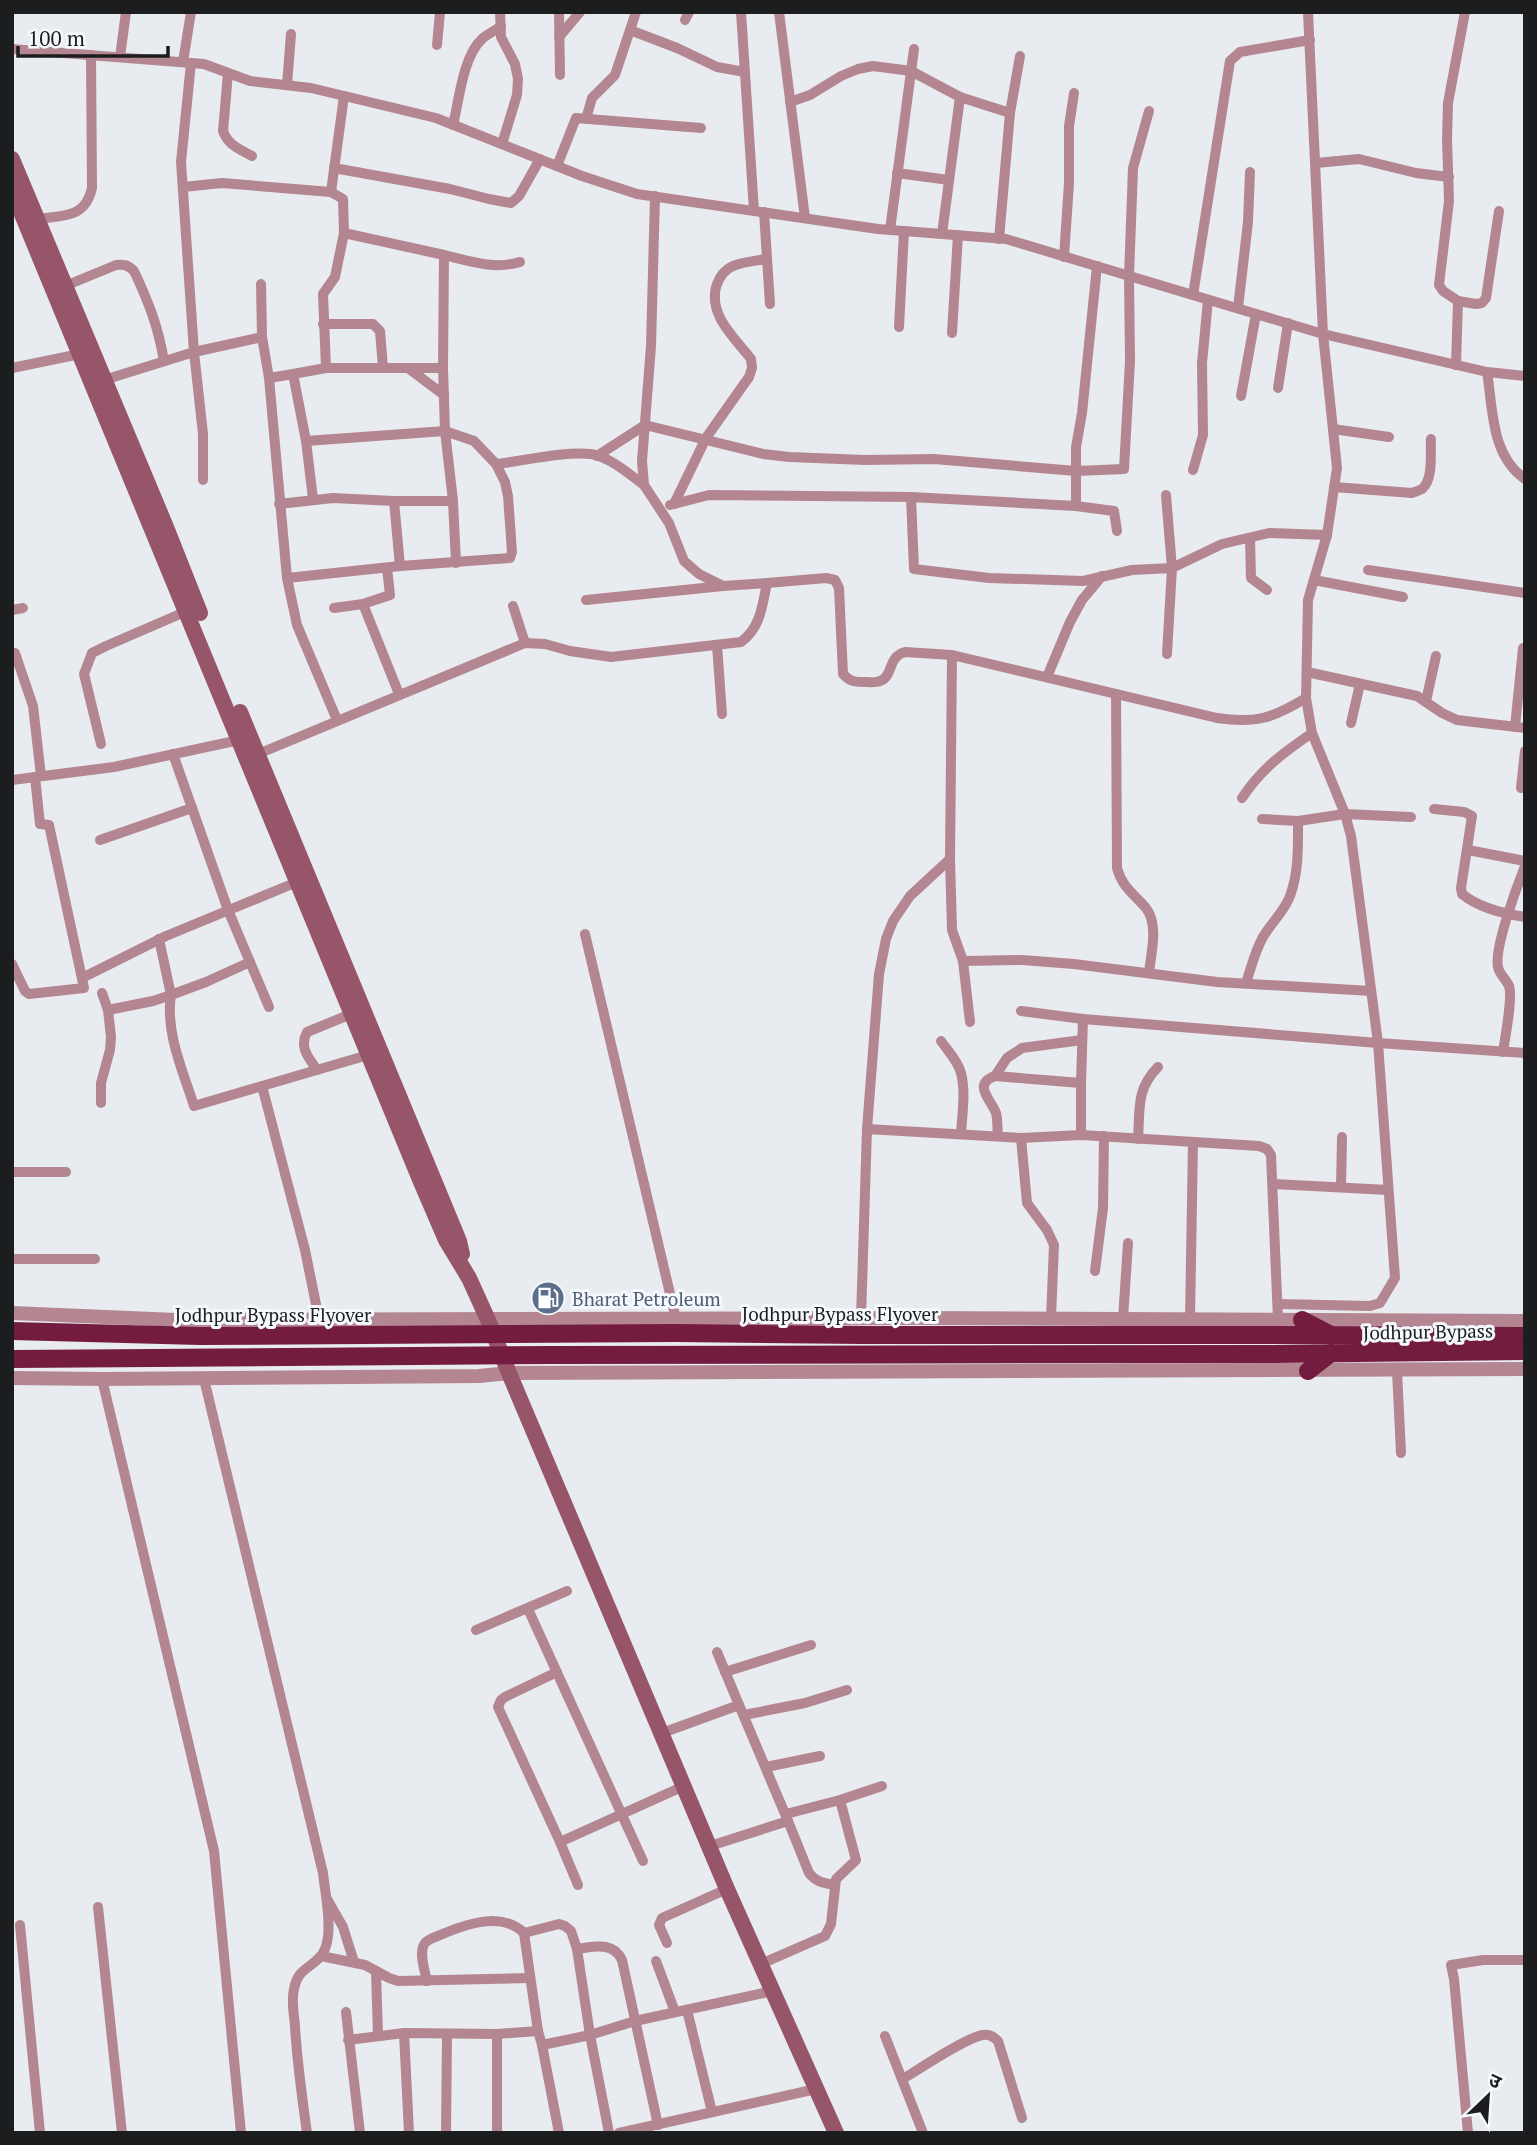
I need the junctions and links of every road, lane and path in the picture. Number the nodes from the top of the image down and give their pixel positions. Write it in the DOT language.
graph roads {
  1 [pos="126,12"];
  2 [pos="191,12"];
  3 [pos="440,12"];
  4 [pos="500,12"];
  5 [pos="559,12"];
  6 [pos="580,12"];
  7 [pos="741,12"];
  8 [pos="779,12"];
  9 [pos="1308,12"];
  10 [pos="1465,12"];
  11 [pos="634,13"];
  12 [pos="501,26"];
  13 [pos="630,30"];
  14 [pos="291,34"];
  15 [pos="559,37"];
  16 [pos="1310,40"];
  17 [pos="437,45"];
  18 [pos="12,49"];
  19 [pos="914,49"];
  20 [pos="91,55"];
  21 [pos="1020,56"];
  22 [pos="120,57"];
  23 [pos="187,63"];
  24 [pos="911,71"];
  25 [pos="746,72"];
  26 [pos="228,73"];
  27 [pos="560,75"];
  28 [pos="286,85"];
  29 [pos="1074,93"];
  30 [pos="344,96"];
  31 [pos="960,97"];
  32 [pos="790,102"];
  33 [pos="1149,111"];
  34 [pos="1010,113"];
  35 [pos="586,119"];
  36 [pos="453,125"];
  37 [pos="701,128"];
  38 [pos="502,144"];
  39 [pos="252,156"];
  40 [pos="12,159"];
  41 [pos="540,159"];
  42 [pos="1316,163"];
  43 [pos="557,166"];
  44 [pos="334,168"];
  45 [pos="1250,172"];
  46 [pos="897,173"];
  47 [pos="1449,177"];
  48 [pos="949,180"];
  49 [pos="183,187"];
  50 [pos="12,190"];
  51 [pos="331,192"];
  52 [pos="656,196"];
  53 [pos="759,211"];
  54 [pos="1499,211"];
  55 [pos="804,218"];
  56 [pos="37,219"];
  57 [pos="890,230"];
  58 [pos="904,231"];
  59 [pos="344,233"];
  60 [pos="942,234"];
  61 [pos="958,235"];
  62 [pos="999,239"];
  63 [pos="443,255"];
  64 [pos="1064,257"];
  65 [pos="766,259"];
  66 [pos="520,262"];
  67 [pos="1097,266"];
  68 [pos="1129,276"];
  69 [pos="261,284"];
  70 [pos="65,286"];
  71 [pos="1193,295"];
  72 [pos="1208,300"];
  73 [pos="1458,301"];
  74 [pos="770,304"];
  75 [pos="1238,308"];
  76 [pos="1256,314"];
  77 [pos="1288,323"];
  78 [pos="323,324"];
  79 [pos="899,327"];
  80 [pos="952,333"];
  81 [pos="1323,334"];
  82 [pos="262,337"];
  83 [pos="194,352"];
  84 [pos="80,354"];
  85 [pos="164,361"];
  86 [pos="1456,365"];
  87 [pos="12,368"];
  88 [pos="326,368"];
  89 [pos="383,368"];
  90 [pos="408,368"];
  91 [pos="443,369"];
  92 [pos="1487,372"];
  93 [pos="293,374"];
  94 [pos="1525,376"];
  95 [pos="269,378"];
  96 [pos="104,380"];
  97 [pos="1278,388"];
  98 [pos="444,395"];
  99 [pos="1241,396"];
  100 [pos="645,425"];
  101 [pos="1332,429"];
  102 [pos="445,430"];
  103 [pos="1389,437"];
  104 [pos="706,438"];
  105 [pos="1431,439"];
  106 [pos="306,440"];
  107 [pos="597,456"];
  108 [pos="496,464"];
  109 [pos="1193,470"];
  110 [pos="1076,471"];
  111 [pos="1525,479"];
  112 [pos="203,480"];
  113 [pos="644,485"];
  114 [pos="1334,487"];
  115 [pos="1166,495"];
  116 [pos="911,497"];
  117 [pos="313,499"];
  118 [pos="394,501"];
  119 [pos="453,501"];
  120 [pos="279,504"];
  121 [pos="674,504"];
  122 [pos="1076,506"];
  123 [pos="660,508"];
  124 [pos="1117,531"];
  125 [pos="1327,535"];
  126 [pos="1250,538"];
  127 [pos="456,563"];
  128 [pos="400,566"];
  129 [pos="387,568"];
  130 [pos="1172,568"];
  131 [pos="1368,570"];
  132 [pos="1102,576"];
  133 [pos="287,578"];
  134 [pos="1314,580"];
  135 [pos="768,583"];
  136 [pos="723,586"];
  137 [pos="1267,590"];
  138 [pos="1525,593"];
  139 [pos="1403,597"];
  140 [pos="586,600"];
  141 [pos="363,604"];
  142 [pos="513,606"];
  143 [pos="334,608"];
  144 [pos="187,611"];
  145 [pos="525,643"];
  146 [pos="717,645"];
  147 [pos="1523,648"];
  148 [pos="15,653"];
  149 [pos="1167,654"];
  150 [pos="952,655"];
  151 [pos="1436,656"];
  152 [pos="1307,671"];
  153 [pos="1047,677"];
  154 [pos="1360,684"];
  155 [pos="399,694"];
  156 [pos="1116,694"];
  157 [pos="1306,698"];
  158 [pos="1426,701"];
  159 [pos="722,715"];
  160 [pos="337,720"];
  161 [pos="1351,723"];
  162 [pos="1520,728"];
  163 [pos="1312,733"];
  164 [pos="245,739"];
  165 [pos="101,744"];
  166 [pos="1525,751"];
  167 [pos="173,754"];
  168 [pos="258,754"];
  169 [pos="38,777"];
  170 [pos="12,780"];
  171 [pos="1521,788"];
  172 [pos="1242,798"];
  173 [pos="192,808"];
  174 [pos="1434,808"];
  175 [pos="1345,814"];
  176 [pos="1411,817"];
  177 [pos="1262,819"];
  178 [pos="1298,821"];
  179 [pos="100,840"];
  180 [pos="1468,850"];
  181 [pos="950,859"];
  182 [pos="1525,860"];
  183 [pos="1525,866"];
  184 [pos="298,882"];
  185 [pos="228,910"];
  186 [pos="1508,915"];
  187 [pos="1525,917"];
  188 [pos="585,934"];
  189 [pos="159,939"];
  190 [pos="963,961"];
  191 [pos="250,962"];
  192 [pos="12,964"];
  193 [pos="1149,973"];
  194 [pos="82,978"];
  195 [pos="1246,983"];
  196 [pos="1371,991"];
  197 [pos="102,993"];
  198 [pos="172,995"];
  199 [pos="269,1007"];
  200 [pos="108,1010"];
  201 [pos="1021,1011"];
  202 [pos="351,1014"];
  203 [pos="1083,1019"];
  204 [pos="970,1022"];
  205 [pos="1082,1040"];
  206 [pos="941,1041"];
  207 [pos="1378,1043"];
  208 [pos="1503,1052"];
  209 [pos="1525,1053"];
  210 [pos="368,1055"];
  211 [pos="1158,1067"];
  212 [pos="317,1070"];
  213 [pos="995,1076"];
  214 [pos="1081,1083"];
  215 [pos="262,1086"];
  216 [pos="101,1102"];
  217 [pos="867,1129"];
  218 [pos="961,1134"];
  219 [pos="1082,1135"];
  220 [pos="998,1136"];
  221 [pos="1104,1136"];
  222 [pos="1342,1137"];
  223 [pos="1021,1138"];
  224 [pos="1138,1139"];
  225 [pos="1193,1142"];
  226 [pos="12,1172"];
  227 [pos="66,1172"];
  228 [pos="1274,1184"];
  229 [pos="1341,1187"];
  230 [pos="1388,1190"];
  231 [pos="1128,1243"];
  232 [pos="12,1259"];
  233 [pos="95,1259"];
  234 [pos="1095,1270"];
  235 [pos="468,1278"];
  236 [pos="1278,1304"];
  237 [pos="12,1313"];
  238 [pos="861,1318"];
  239 [pos="1051,1318"];
  240 [pos="319,1319"];
  241 [pos="676,1319"];
  242 [pos="1123,1319"];
  243 [pos="1190,1319"];
  244 [pos="488,1320"];
  245 [pos="1303,1320"];
  246 [pos="1525,1321"];
  247 [pos="1275,1327"];
  248 [pos="12,1331"];
  249 [pos="1525,1336"];
  250 [pos="1331,1344"];
  251 [pos="1525,1351"];
  252 [pos="12,1359"];
  253 [pos="1525,1368"];
  254 [pos="1308,1371"];
  255 [pos="1396,1371"];
  256 [pos="509,1373"];
  257 [pos="12,1378"];
  258 [pos="204,1379"];
  259 [pos="102,1380"];
  260 [pos="1401,1453"];
  261 [pos="567,1591"];
  262 [pos="528,1609"];
  263 [pos="476,1630"];
  264 [pos="811,1645"];
  265 [pos="717,1652"];
  266 [pos="557,1672"];
  267 [pos="725,1672"];
  268 [pos="847,1690"];
  269 [pos="742,1710"];
  270 [pos="662,1733"];
  271 [pos="820,1756"];
  272 [pos="766,1767"];
  273 [pos="684,1786"];
  274 [pos="882,1786"];
  275 [pos="840,1800"];
  276 [pos="621,1815"];
  277 [pos="787,1817"];
  278 [pos="560,1842"];
  279 [pos="710,1846"];
  280 [pos="643,1861"];
  281 [pos="578,1885"];
  282 [pos="834,1885"];
  283 [pos="727,1889"];
  284 [pos="325,1896"];
  285 [pos="98,1907"];
  286 [pos="20,1926"];
  287 [pos="524,1933"];
  288 [pos="667,1943"];
  289 [pos="577,1950"];
  290 [pos="320,1956"];
  291 [pos="656,1961"];
  292 [pos="1525,1961"];
  293 [pos="354,1962"];
  294 [pos="761,1964"];
  295 [pos="376,1971"];
  296 [pos="530,1978"];
  297 [pos="427,1981"];
  298 [pos="773,1991"];
  299 [pos="687,2010"];
  300 [pos="346,2012"];
  301 [pos="675,2012"];
  302 [pos="635,2021"];
  303 [pos="538,2031"];
  304 [pos="404,2033"];
  305 [pos="497,2034"];
  306 [pos="447,2035"];
  307 [pos="590,2035"];
  308 [pos="379,2036"];
  309 [pos="885,2036"];
  310 [pos="348,2040"];
  311 [pos="542,2045"];
  312 [pos="903,2079"];
  313 [pos="816,2089"];
  314 [pos="712,2112"];
  315 [pos="1022,2118"];
  316 [pos="664,2127"];
  317 [pos="40,2133"];
  318 [pos="122,2133"];
  319 [pos="241,2133"];
  320 [pos="307,2133"];
  321 [pos="360,2133"];
  322 [pos="409,2133"];
  323 [pos="446,2133"];
  324 [pos="497,2133"];
  325 [pos="559,2133"];
  326 [pos="609,2133"];
  327 [pos="619,2133"];
  328 [pos="836,2133"];
  329 [pos="924,2133"];
  330 [pos="1468,2133"];
  1 -- 22 [label="street"];
  2 -- 23 [label="street"];
  3 -- 17 [label="street"];
  4 -- 12 [label="street"];
  5 -- 15 [label="street"];
  6 -- 15 [label="street"];
  7 -- 25 [label="street"];
  8 -- 32 [label="street"];
  9 -- 16 [label="street"];
  10 -- 47 [label="street"];
  11 -- 13 [label="street"];
  12 -- 36 [label="street"];
  12 -- 38 [label="street"];
  13 -- 25 [label="street"];
  13 -- 35 [label="street"];
  14 -- 28 [label="street"];
  15 -- 27 [label="street"];
  16 -- 42 [label="street"];
  16 -- 71 [label="street"];
  18 -- 20 [label="street"];
  19 -- 24 [label="street"];
  20 -- 22 [label="street"];
  20 -- 56 [label="street"];
  21 -- 34 [label="street"];
  22 -- 23 [label="street"];
  23 -- 26 [label="street"];
  23 -- 49 [label="street"];
  24 -- 31 [label="street"];
  24 -- 32 [label="street"];
  24 -- 46 [label="street"];
  25 -- 53 [label="street"];
  26 -- 28 [label="street"];
  26 -- 39 [label="street"];
  28 -- 30 [label="street"];
  29 -- 64 [label="street"];
  30 -- 36 [label="street"];
  30 -- 44 [label="street"];
  31 -- 34 [label="street"];
  31 -- 48 [label="street"];
  32 -- 55 [label="street"];
  33 -- 68 [label="street"];
  34 -- 62 [label="street"];
  35 -- 37 [label="street"];
  35 -- 43 [label="street"];
  36 -- 38 [label="street"];
  38 -- 41 [label="street"];
  40 -- 56 [label="main road"];
  41 -- 43 [label="street"];
  41 -- 44 [label="street"];
  42 -- 47 [label="street"];
  42 -- 81 [label="street"];
  43 -- 52 [label="street"];
  44 -- 51 [label="street"];
  45 -- 75 [label="street"];
  46 -- 48 [label="street"];
  46 -- 57 [label="street"];
  47 -- 73 [label="street"];
  48 -- 60 [label="street"];
  49 -- 51 [label="street"];
  49 -- 83 [label="street"];
  50 -- 84 [label="main road"];
  51 -- 59 [label="street"];
  52 -- 53 [label="street"];
  52 -- 100 [label="street"];
  53 -- 55 [label="street"];
  53 -- 65 [label="street"];
  54 -- 73 [label="street"];
  55 -- 57 [label="street"];
  56 -- 70 [label="main road"];
  57 -- 58 [label="street"];
  58 -- 60 [label="street"];
  58 -- 79 [label="street"];
  59 -- 63 [label="street"];
  59 -- 78 [label="street"];
  60 -- 61 [label="street"];
  61 -- 62 [label="street"];
  61 -- 80 [label="street"];
  62 -- 64 [label="street"];
  63 -- 66 [label="street"];
  63 -- 91 [label="street"];
  64 -- 67 [label="street"];
  65 -- 74 [label="street"];
  65 -- 104 [label="street"];
  67 -- 68 [label="street"];
  67 -- 110 [label="street"];
  68 -- 71 [label="street"];
  68 -- 110 [label="street"];
  69 -- 82 [label="street"];
  70 -- 85 [label="street"];
  70 -- 96 [label="main road"];
  71 -- 72 [label="street"];
  72 -- 75 [label="street"];
  72 -- 109 [label="street"];
  73 -- 86 [label="street"];
  75 -- 76 [label="street"];
  76 -- 77 [label="street"];
  76 -- 99 [label="street"];
  77 -- 81 [label="street"];
  77 -- 97 [label="street"];
  78 -- 88 [label="street"];
  78 -- 89 [label="street"];
  81 -- 86 [label="street"];
  81 -- 101 [label="street"];
  82 -- 83 [label="street"];
  82 -- 95 [label="street"];
  83 -- 85 [label="street"];
  83 -- 112 [label="street"];
  84 -- 87 [label="street"];
  84 -- 144 [label="main road"];
  85 -- 96 [label="street"];
  86 -- 92 [label="street"];
  88 -- 89 [label="street"];
  88 -- 93 [label="street"];
  89 -- 90 [label="street"];
  90 -- 91 [label="street"];
  90 -- 98 [label="street"];
  91 -- 98 [label="street"];
  92 -- 94 [label="street"];
  92 -- 111 [label="street"];
  93 -- 95 [label="street"];
  93 -- 106 [label="street"];
  95 -- 120 [label="street"];
  96 -- 164 [label="main road"];
  98 -- 102 [label="street"];
  100 -- 104 [label="street"];
  100 -- 107 [label="street"];
  100 -- 113 [label="street"];
  101 -- 103 [label="street"];
  101 -- 114 [label="street"];
  102 -- 106 [label="street"];
  102 -- 108 [label="street"];
  102 -- 119 [label="street"];
  104 -- 110 [label="street"];
  104 -- 121 [label="street"];
  105 -- 114 [label="street"];
  106 -- 117 [label="street"];
  107 -- 108 [label="street"];
  107 -- 113 [label="street"];
  108 -- 127 [label="street"];
  110 -- 122 [label="street"];
  113 -- 123 [label="street"];
  114 -- 125 [label="street"];
  115 -- 130 [label="street"];
  116 -- 121 [label="street"];
  116 -- 122 [label="street"];
  116 -- 132 [label="street"];
  117 -- 118 [label="street"];
  117 -- 120 [label="street"];
  118 -- 119 [label="street"];
  118 -- 128 [label="street"];
  119 -- 127 [label="street"];
  120 -- 133 [label="street"];
  121 -- 123 [label="street"];
  122 -- 124 [label="street"];
  123 -- 136 [label="street"];
  125 -- 126 [label="street"];
  125 -- 134 [label="street"];
  126 -- 130 [label="street"];
  126 -- 137 [label="street"];
  127 -- 128 [label="street"];
  128 -- 129 [label="street"];
  129 -- 133 [label="street"];
  129 -- 141 [label="street"];
  130 -- 132 [label="street"];
  130 -- 149 [label="street"];
  131 -- 138 [label="street"];
  132 -- 153 [label="street"];
  133 -- 160 [label="street"];
  134 -- 139 [label="street"];
  134 -- 152 [label="street"];
  135 -- 136 [label="street"];
  135 -- 146 [label="street"];
  135 -- 150 [label="street"];
  136 -- 140 [label="street"];
  141 -- 143 [label="street"];
  141 -- 155 [label="street"];
  142 -- 145 [label="street"];
  144 -- 164 [label="main road"];
  144 -- 165 [label="street"];
  145 -- 146 [label="street"];
  145 -- 155 [label="street"];
  146 -- 159 [label="street"];
  147 -- 162 [label="street"];
  148 -- 169 [label="street"];
  150 -- 153 [label="street"];
  150 -- 181 [label="street"];
  151 -- 158 [label="street"];
  152 -- 154 [label="street"];
  152 -- 157 [label="street"];
  153 -- 156 [label="street"];
  154 -- 158 [label="street"];
  154 -- 161 [label="street"];
  155 -- 160 [label="street"];
  156 -- 157 [label="street"];
  156 -- 193 [label="street"];
  157 -- 163 [label="street"];
  158 -- 162 [label="street"];
  160 -- 168 [label="street"];
  163 -- 172 [label="street"];
  163 -- 175 [label="street"];
  164 -- 167 [label="street"];
  164 -- 168 [label="main road"];
  164 -- 184 [label="main road"];
  166 -- 171 [label="street"];
  167 -- 169 [label="street"];
  167 -- 173 [label="street"];
  168 -- 235 [label="main road"];
  169 -- 170 [label="street"];
  169 -- 194 [label="street"];
  173 -- 179 [label="street"];
  173 -- 185 [label="street"];
  174 -- 180 [label="street"];
  175 -- 176 [label="street"];
  175 -- 178 [label="street"];
  175 -- 196 [label="street"];
  177 -- 178 [label="street"];
  178 -- 195 [label="street"];
  180 -- 182 [label="street"];
  180 -- 186 [label="street"];
  181 -- 190 [label="street"];
  181 -- 217 [label="street"];
  183 -- 186 [label="street"];
  184 -- 185 [label="street"];
  184 -- 202 [label="main road"];
  185 -- 189 [label="street"];
  185 -- 191 [label="street"];
  186 -- 187 [label="street"];
  186 -- 208 [label="street"];
  188 -- 241 [label="street"];
  189 -- 194 [label="street"];
  189 -- 198 [label="street"];
  190 -- 193 [label="street"];
  190 -- 204 [label="street"];
  191 -- 198 [label="street"];
  191 -- 199 [label="street"];
  192 -- 194 [label="street"];
  193 -- 195 [label="street"];
  195 -- 196 [label="street"];
  196 -- 207 [label="street"];
  197 -- 200 [label="street"];
  198 -- 200 [label="street"];
  198 -- 215 [label="street"];
  200 -- 216 [label="street"];
  201 -- 203 [label="street"];
  202 -- 210 [label="main road"];
  202 -- 212 [label="street"];
  203 -- 205 [label="street"];
  203 -- 207 [label="street"];
  205 -- 213 [label="street"];
  205 -- 214 [label="street"];
  206 -- 218 [label="street"];
  207 -- 208 [label="street"];
  207 -- 230 [label="street"];
  208 -- 209 [label="street"];
  210 -- 212 [label="street"];
  210 -- 235 [label="main road"];
  211 -- 224 [label="street"];
  212 -- 215 [label="street"];
  213 -- 214 [label="street"];
  213 -- 220 [label="street"];
  214 -- 219 [label="street"];
  215 -- 240 [label="street"];
  217 -- 218 [label="street"];
  217 -- 238 [label="street"];
  218 -- 220 [label="street"];
  219 -- 221 [label="street"];
  219 -- 223 [label="street"];
  220 -- 223 [label="street"];
  221 -- 224 [label="street"];
  221 -- 234 [label="street"];
  222 -- 229 [label="street"];
  223 -- 239 [label="street"];
  224 -- 225 [label="street"];
  225 -- 228 [label="street"];
  225 -- 243 [label="street"];
  226 -- 227 [label="street"];
  228 -- 229 [label="street"];
  228 -- 236 [label="street"];
  229 -- 230 [label="street"];
  230 -- 236 [label="street"];
  231 -- 242 [label="street"];
  232 -- 233 [label="street"];
  235 -- 244 [label="main road"];
  236 -- 247 [label="street"];
  237 -- 240 [label="street"];
  238 -- 239 [label="street"];
  238 -- 241 [label="street"];
  239 -- 242 [label="street"];
  240 -- 244 [label="street"];
  241 -- 244 [label="street"];
  242 -- 243 [label="street"];
  243 -- 247 [label="street"];
  244 -- 256 [label="main road"];
  245 -- 246 [label="street"];
  245 -- 247 [label="street"];
  245 -- 250 [label="highway"];
  247 -- 248 [label="highway, Jodhpur Bypass Flyover, bridge"];
  247 -- 250 [label="highway, Jodhpur Bypass Flyover"];
  249 -- 250 [label="highway, Jodhpur Bypass"];
  250 -- 251 [label="highway, Jodhpur Bypass"];
  250 -- 252 [label="highway, bridge"];
  250 -- 254 [label="highway"];
  253 -- 255 [label="street"];
  254 -- 255 [label="street"];
  254 -- 256 [label="street"];
  255 -- 260 [label="street"];
  256 -- 258 [label="street"];
  256 -- 270 [label="main road"];
  257 -- 259 [label="street"];
  258 -- 259 [label="street"];
  258 -- 284 [label="street"];
  259 -- 319 [label="street"];
  261 -- 262 [label="street"];
  262 -- 263 [label="street"];
  262 -- 266 [label="street"];
  264 -- 267 [label="street"];
  265 -- 267 [label="street"];
  266 -- 276 [label="street"];
  266 -- 278 [label="street"];
  267 -- 269 [label="street"];
  268 -- 269 [label="street"];
  269 -- 270 [label="street"];
  269 -- 272 [label="street"];
  270 -- 273 [label="main road"];
  271 -- 272 [label="street"];
  272 -- 277 [label="street"];
  273 -- 276 [label="street"];
  273 -- 279 [label="main road"];
  274 -- 275 [label="street"];
  275 -- 277 [label="street"];
  275 -- 282 [label="street"];
  276 -- 278 [label="street"];
  276 -- 280 [label="street"];
  277 -- 279 [label="street"];
  277 -- 282 [label="street"];
  278 -- 281 [label="street"];
  279 -- 283 [label="main road"];
  282 -- 294 [label="street"];
  283 -- 288 [label="street"];
  283 -- 294 [label="main road"];
  284 -- 290 [label="street"];
  284 -- 293 [label="street"];
  285 -- 318 [label="street"];
  286 -- 317 [label="street"];
  287 -- 289 [label="street"];
  287 -- 296 [label="street"];
  287 -- 297 [label="street"];
  289 -- 302 [label="street"];
  289 -- 307 [label="street"];
  290 -- 293 [label="street"];
  290 -- 320 [label="street"];
  291 -- 301 [label="street"];
  292 -- 330 [label="street"];
  293 -- 295 [label="street"];
  294 -- 298 [label="main road"];
  295 -- 297 [label="street"];
  295 -- 308 [label="street"];
  296 -- 297 [label="street"];
  296 -- 303 [label="street"];
  298 -- 299 [label="street"];
  298 -- 313 [label="main road"];
  299 -- 301 [label="street"];
  299 -- 314 [label="street"];
  300 -- 310 [label="street"];
  301 -- 302 [label="street"];
  302 -- 307 [label="street"];
  302 -- 316 [label="street"];
  303 -- 305 [label="street"];
  303 -- 311 [label="street"];
  304 -- 306 [label="street"];
  304 -- 308 [label="street"];
  304 -- 322 [label="street"];
  305 -- 306 [label="street"];
  305 -- 324 [label="street"];
  306 -- 323 [label="street"];
  307 -- 311 [label="street"];
  307 -- 326 [label="street"];
  308 -- 310 [label="street"];
  309 -- 312 [label="street"];
  310 -- 321 [label="street"];
  311 -- 325 [label="street"];
  312 -- 315 [label="street"];
  312 -- 329 [label="street"];
  313 -- 314 [label="street"];
  313 -- 328 [label="main road"];
  314 -- 316 [label="street"];
  316 -- 327 [label="street"];
}
